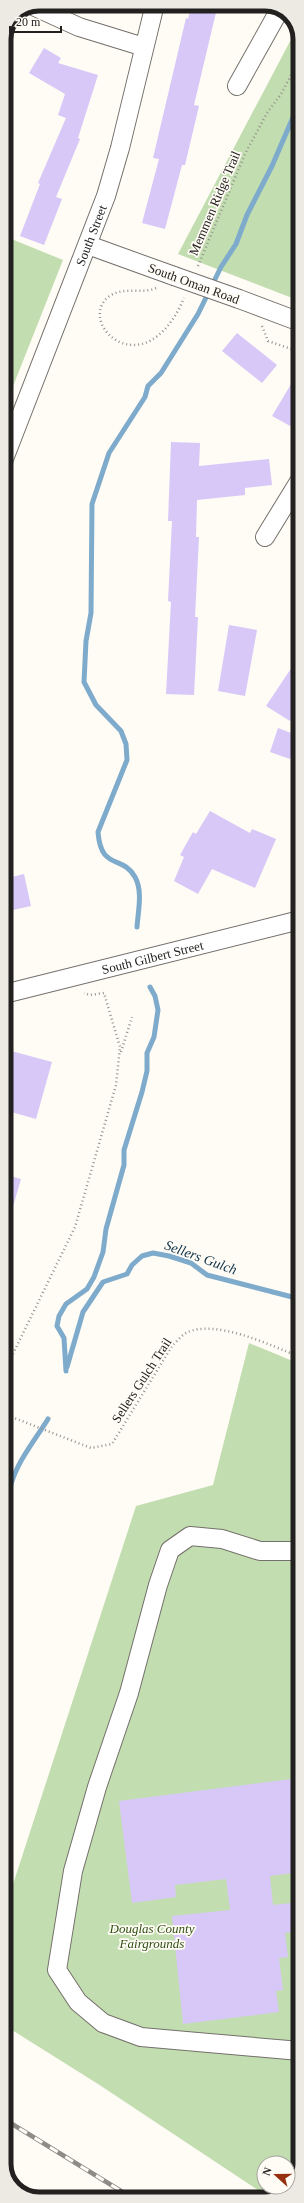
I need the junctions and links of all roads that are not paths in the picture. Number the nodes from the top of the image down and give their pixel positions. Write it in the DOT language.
graph roads {
  1 [pos="44,11"];
  2 [pos="153,11"];
  3 [pos="277,14"];
  4 [pos="144,47"];
  5 [pos="237,86"];
  6 [pos="88,245"];
  7 [pos="293,319"];
  8 [pos="11,441"];
  9 [pos="293,491"];
  10 [pos="265,537"];
  11 [pos="293,922"];
  12 [pos="11,992"];
  13 [pos="293,1551"];
  14 [pos="293,2050"];
  1 -- 4 [label="street"];
  2 -- 4 [label="street, South Street"];
  3 -- 5 [label="street"];
  4 -- 6 [label="street, South Street"];
  6 -- 7 [label="street, South Oman Road, bridge"];
  6 -- 8 [label="street, South Street"];
  9 -- 10 [label="street"];
  11 -- 12 [label="street, South Gilbert Street"];
  13 -- 14 [label="street"];
}
